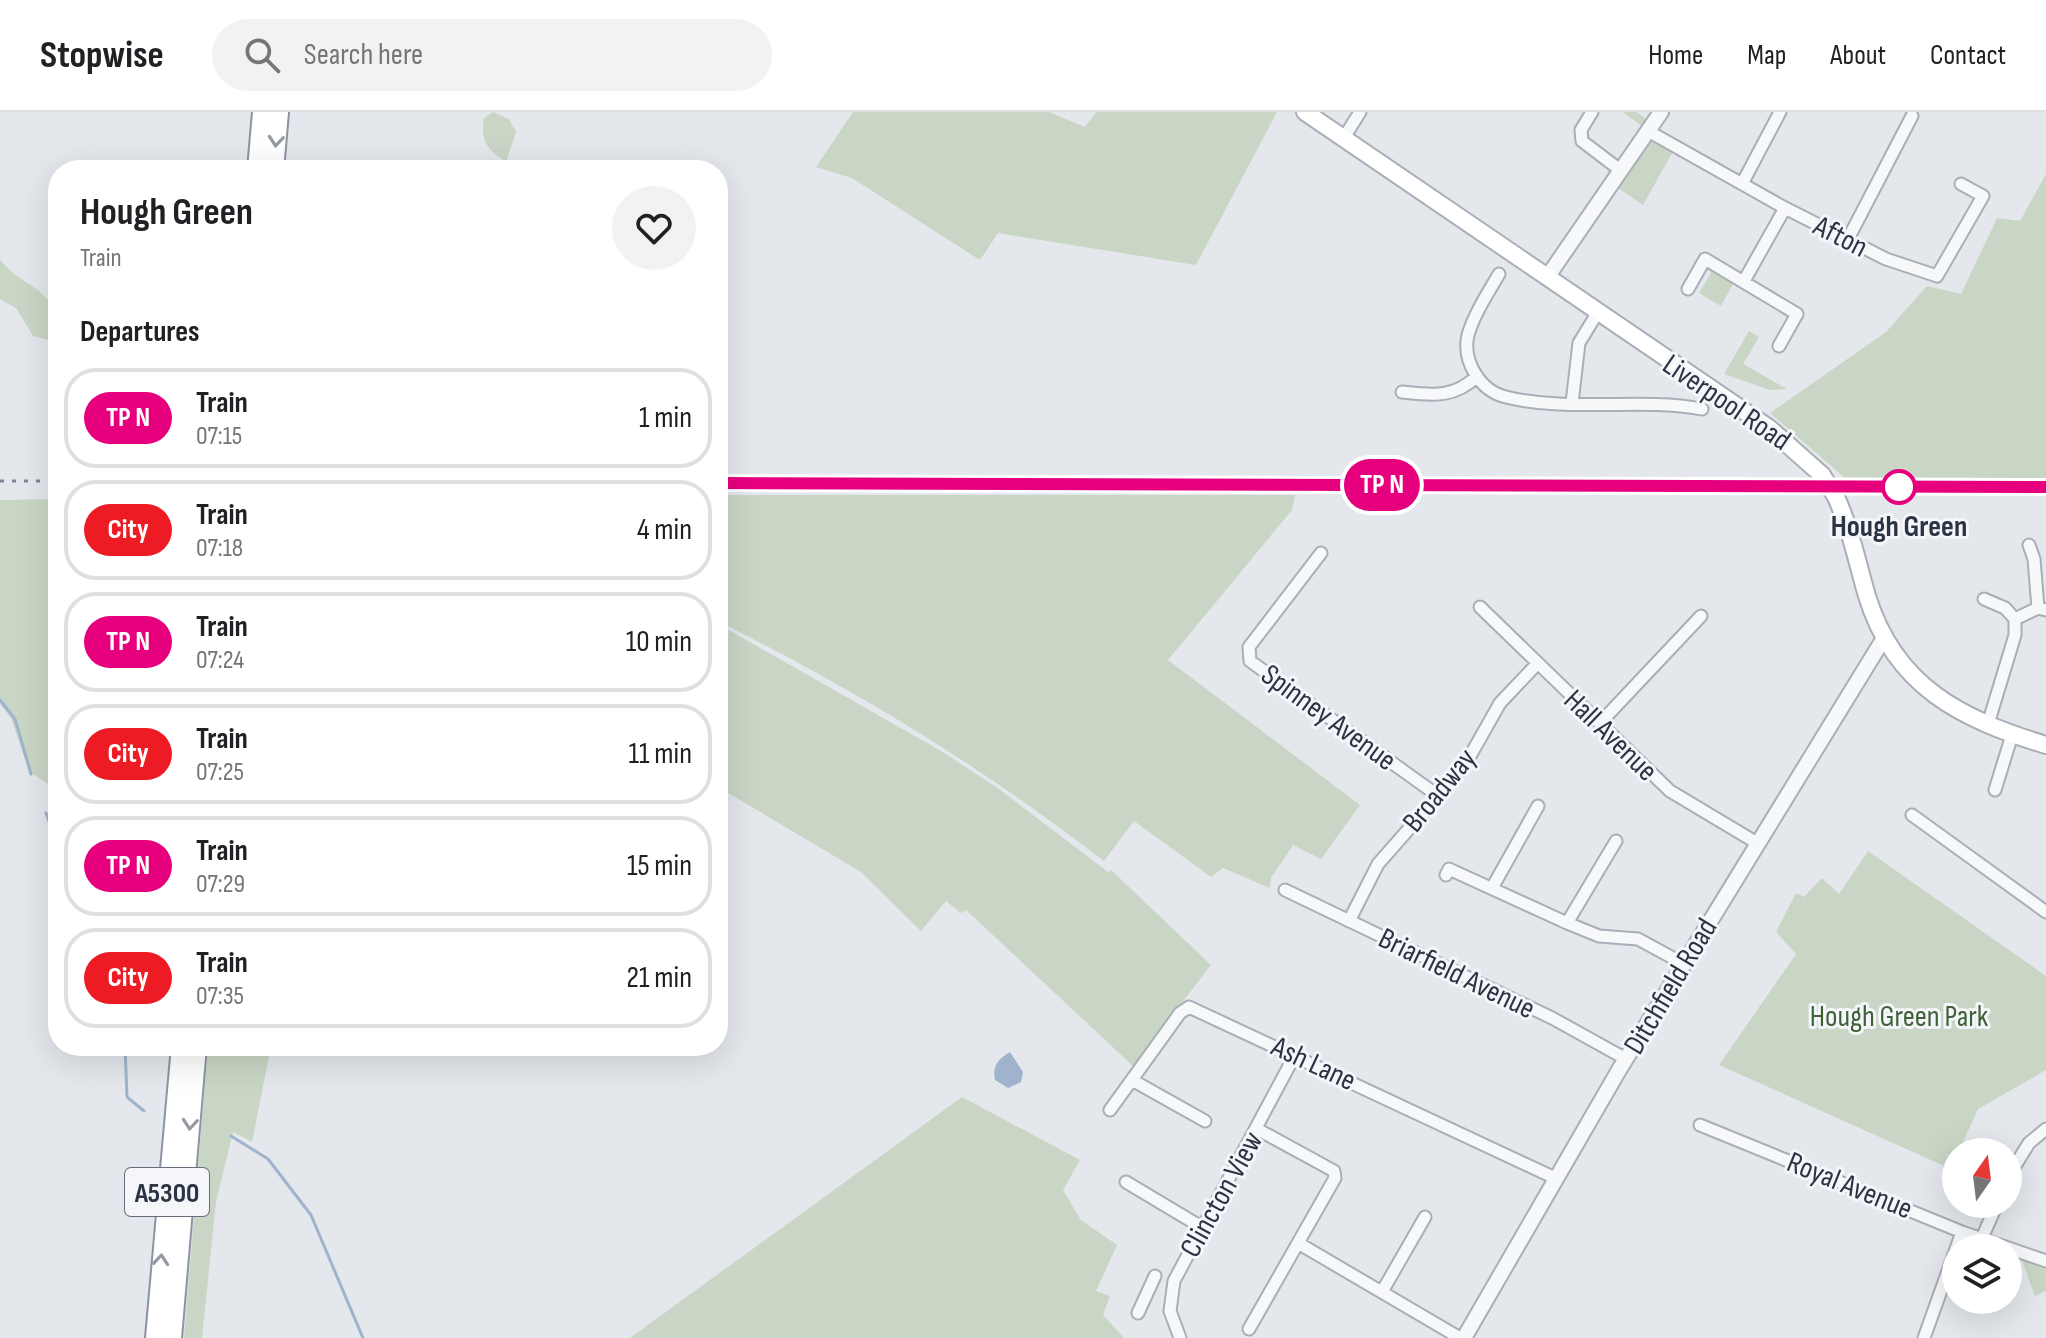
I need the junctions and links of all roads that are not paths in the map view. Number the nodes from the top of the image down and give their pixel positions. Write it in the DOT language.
graph roads {
  1 [pos="262,112"];
  2 [pos="279,112"];
  3 [pos="1305,112"];
  4 [pos="1360,112"];
  5 [pos="1592,112"];
  6 [pos="1661,112"];
  7 [pos="1780,112"];
  8 [pos="1912,116"];
  9 [pos="1648,131"];
  10 [pos="1345,136"];
  11 [pos="258,160"];
  12 [pos="275,160"];
  13 [pos="1620,170"];
  14 [pos="1743,182"];
  15 [pos="1961,184"];
  16 [pos="1785,208"];
  17 [pos="1848,239"];
  18 [pos="1499,274"];
  19 [pos="1548,276"];
  20 [pos="1744,281"];
  21 [pos="1688,289"];
  22 [pos="1598,312"];
  23 [pos="1779,346"];
  24 [pos="1477,376"];
  25 [pos="1402,392"];
  26 [pos="1683,392"];
  27 [pos="1572,403"];
  28 [pos="1681,405"];
  29 [pos="1702,409"];
  30 [pos="2029,545"];
  31 [pos="1321,553"];
  32 [pos="1984,599"];
  33 [pos="1480,607"];
  34 [pos="2042,609"];
  35 [pos="1701,616"];
  36 [pos="2015,619"];
  37 [pos="1884,638"];
  38 [pos="1536,665"];
  39 [pos="1600,723"];
  40 [pos="1988,724"];
  41 [pos="2012,735"];
  42 [pos="2046,745"];
  43 [pos="1995,790"];
  44 [pos="1437,795"];
  45 [pos="1522,806"];
  46 [pos="1912,815"];
  47 [pos="1757,843"];
  48 [pos="1624,856"];
  49 [pos="1446,875"];
  50 [pos="1492,888"];
  51 [pos="1285,890"];
  52 [pos="2046,912"];
  53 [pos="1349,921"];
  54 [pos="1567,923"];
  55 [pos="1684,964"];
  56 [pos="1295,1055"];
  57 [pos="180,1056"];
  58 [pos="196,1056"];
  59 [pos="1626,1059"];
  60 [pos="1132,1080"];
  61 [pos="1110,1110"];
  62 [pos="1205,1121"];
  63 [pos="1700,1125"];
  64 [pos="1257,1129"];
  65 [pos="2044,1135"];
  66 [pos="2022,1154"];
  67 [pos="1555,1178"];
  68 [pos="1126,1182"];
  69 [pos="1425,1217"];
  70 [pos="1203,1228"];
  71 [pos="1962,1232"];
  72 [pos="1969,1234"];
  73 [pos="1298,1243"];
  74 [pos="2022,1252"];
  75 [pos="2046,1261"];
  76 [pos="1155,1276"];
  77 [pos="1149,1289"];
  78 [pos="1383,1290"];
  79 [pos="1170,1294"];
  80 [pos="1138,1313"];
  81 [pos="1249,1329"];
  82 [pos="155,1338"];
  83 [pos="172,1338"];
  84 [pos="1180,1338"];
  85 [pos="1462,1338"];
  86 [pos="1924,1338"];
  1 -- 11 [label="highway"];
  2 -- 12 [label="highway, one-way"];
  3 -- 10 [label="main road, Liverpool Road"];
  4 -- 10 [label="street"];
  5 -- 13 [label="street"];
  6 -- 9 [label="street"];
  7 -- 14 [label="street"];
  8 -- 17 [label="street"];
  9 -- 13 [label="street"];
  9 -- 14 [label="street, Afton"];
  10 -- 19 [label="main road, Liverpool Road"];
  13 -- 19 [label="street"];
  14 -- 16 [label="street, Afton"];
  15 -- 17 [label="street, Afton"];
  16 -- 17 [label="street, Afton"];
  16 -- 20 [label="street"];
  18 -- 24 [label="street"];
  19 -- 22 [label="main road, Liverpool Road"];
  20 -- 21 [label="street"];
  20 -- 23 [label="street"];
  22 -- 27 [label="street"];
  22 -- 37 [label="main road, Liverpool Road, bridge"];
  24 -- 25 [label="street"];
  24 -- 27 [label="street"];
  26 -- 28 [label="street"];
  27 -- 28 [label="street"];
  28 -- 29 [label="street"];
  30 -- 34 [label="street"];
  31 -- 44 [label="street, Spinney Avenue"];
  32 -- 36 [label="street"];
  33 -- 38 [label="street, Hall Avenue"];
  34 -- 36 [label="street"];
  35 -- 39 [label="street"];
  36 -- 40 [label="street"];
  37 -- 40 [label="main road, Liverpool Road"];
  37 -- 47 [label="street, Ditchfield Road"];
  38 -- 39 [label="street, Hall Avenue"];
  38 -- 44 [label="street, Broadway"];
  39 -- 47 [label="street, Hall Avenue"];
  40 -- 41 [label="main road, Liverpool Road"];
  41 -- 42 [label="main road, Liverpool Road"];
  41 -- 43 [label="street"];
  44 -- 53 [label="street, Broadway"];
  45 -- 50 [label="street"];
  46 -- 52 [label="street"];
  47 -- 55 [label="street, Ditchfield Road"];
  48 -- 54 [label="street"];
  49 -- 50 [label="street"];
  50 -- 54 [label="street"];
  51 -- 53 [label="street, Briarfield Avenue"];
  53 -- 59 [label="street, Briarfield Avenue"];
  54 -- 55 [label="street"];
  55 -- 59 [label="street, Ditchfield Road"];
  56 -- 60 [label="street, Ash Lane"];
  56 -- 64 [label="street, Clincton View"];
  56 -- 67 [label="street, Ash Lane"];
  82 -- 57 [label="highway, A5300, one-way"];
  58 -- 83 [label="highway, A5300, one-way"];
  59 -- 67 [label="street, Ditchfield Road"];
  60 -- 61 [label="street, Ash Lane"];
  60 -- 62 [label="street"];
  63 -- 71 [label="street, Royal Avenue"];
  64 -- 70 [label="street, Clincton View"];
  64 -- 73 [label="street"];
  65 -- 66 [label="street"];
  67 -- 85 [label="street, Ditchfield Road"];
  68 -- 70 [label="street"];
  69 -- 78 [label="street"];
  70 -- 79 [label="street, Clincton View"];
  71 -- 72 [label="street, Royal Avenue"];
  71 -- 86 [label="street"];
  73 -- 78 [label="street"];
  73 -- 81 [label="street"];
  74 -- 75 [label="street, Royal Avenue"];
  76 -- 77 [label="street"];
  77 -- 79 [label="street"];
  77 -- 80 [label="street"];
  78 -- 85 [label="street"];
  79 -- 84 [label="street, Clincton View"];
}
